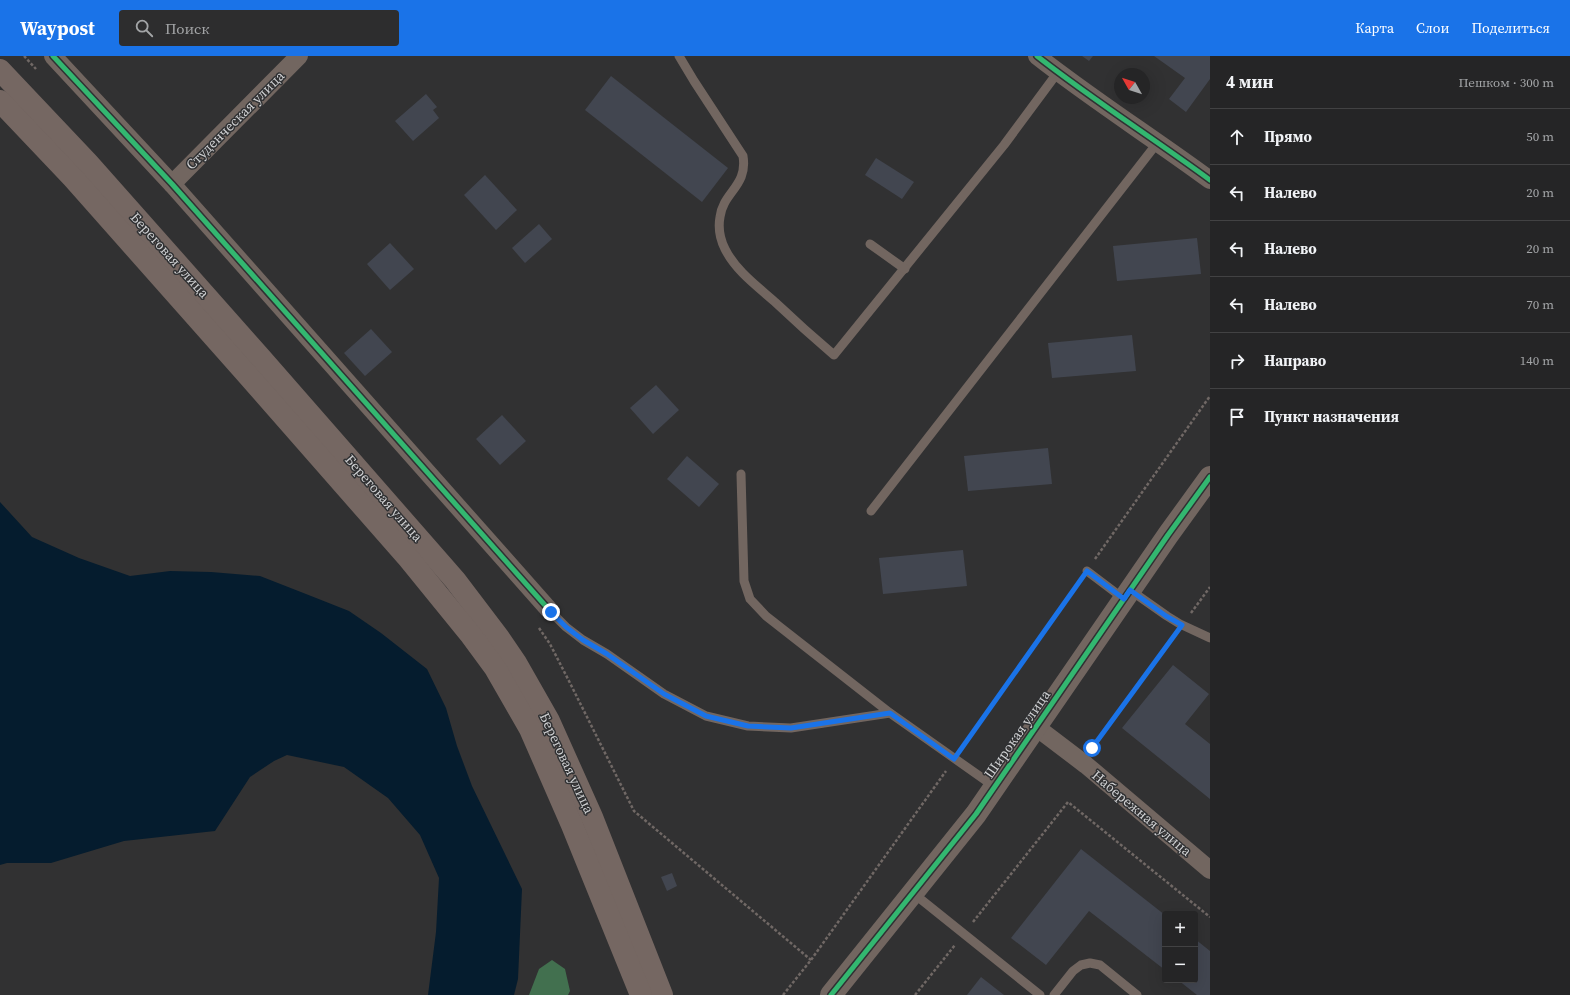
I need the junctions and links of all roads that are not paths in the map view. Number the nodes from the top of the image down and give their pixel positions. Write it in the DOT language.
graph roads {
  1 [pos="53,56"];
  2 [pos="299,56"];
  3 [pos="679,56"];
  4 [pos="1037,56"];
  5 [pos="0,70"];
  6 [pos="1058,72"];
  7 [pos="0,101"];
  8 [pos="1158,142"];
  9 [pos="1210,180"];
  10 [pos="172,184"];
  11 [pos="870,244"];
  12 [pos="905,270"];
  13 [pos="741,474"];
  14 [pos="1210,477"];
  15 [pos="871,511"];
  16 [pos="1087,571"];
  17 [pos="1127,594"];
  18 [pos="551,612"];
  19 [pos="1210,638"];
  20 [pos="890,713"];
  21 [pos="1036,727"];
  22 [pos="995,787"];
  23 [pos="1210,870"];
  24 [pos="913,893"];
  25 [pos="641,995"];
  26 [pos="662,995"];
  27 [pos="832,995"];
  28 [pos="1040,995"];
  29 [pos="1054,995"];
  30 [pos="1137,995"];
  1 -- 10 [label="street"];
  2 -- 10 [label="street, Студенческая улица"];
  3 -- 12 [label="lane"];
  4 -- 6 [label="street"];
  5 -- 26 [label="main road, Береговая улица"];
  6 -- 8 [label="street"];
  6 -- 12 [label="lane"];
  7 -- 25 [label="main road, Береговая улица"];
  8 -- 9 [label="street"];
  8 -- 15 [label="lane"];
  10 -- 18 [label="street"];
  11 -- 12 [label="lane"];
  13 -- 20 [label="lane"];
  14 -- 17 [label="street, Широкая улица"];
  16 -- 17 [label="lane"];
  17 -- 19 [label="lane"];
  17 -- 21 [label="street, Широкая улица"];
  18 -- 20 [label="lane"];
  20 -- 22 [label="lane"];
  21 -- 22 [label="street, Широкая улица"];
  21 -- 23 [label="street, Набережная улица"];
  22 -- 24 [label="street, Широкая улица"];
  24 -- 27 [label="street, Широкая улица"];
  24 -- 28 [label="lane"];
  29 -- 30 [label="lane"];
}
